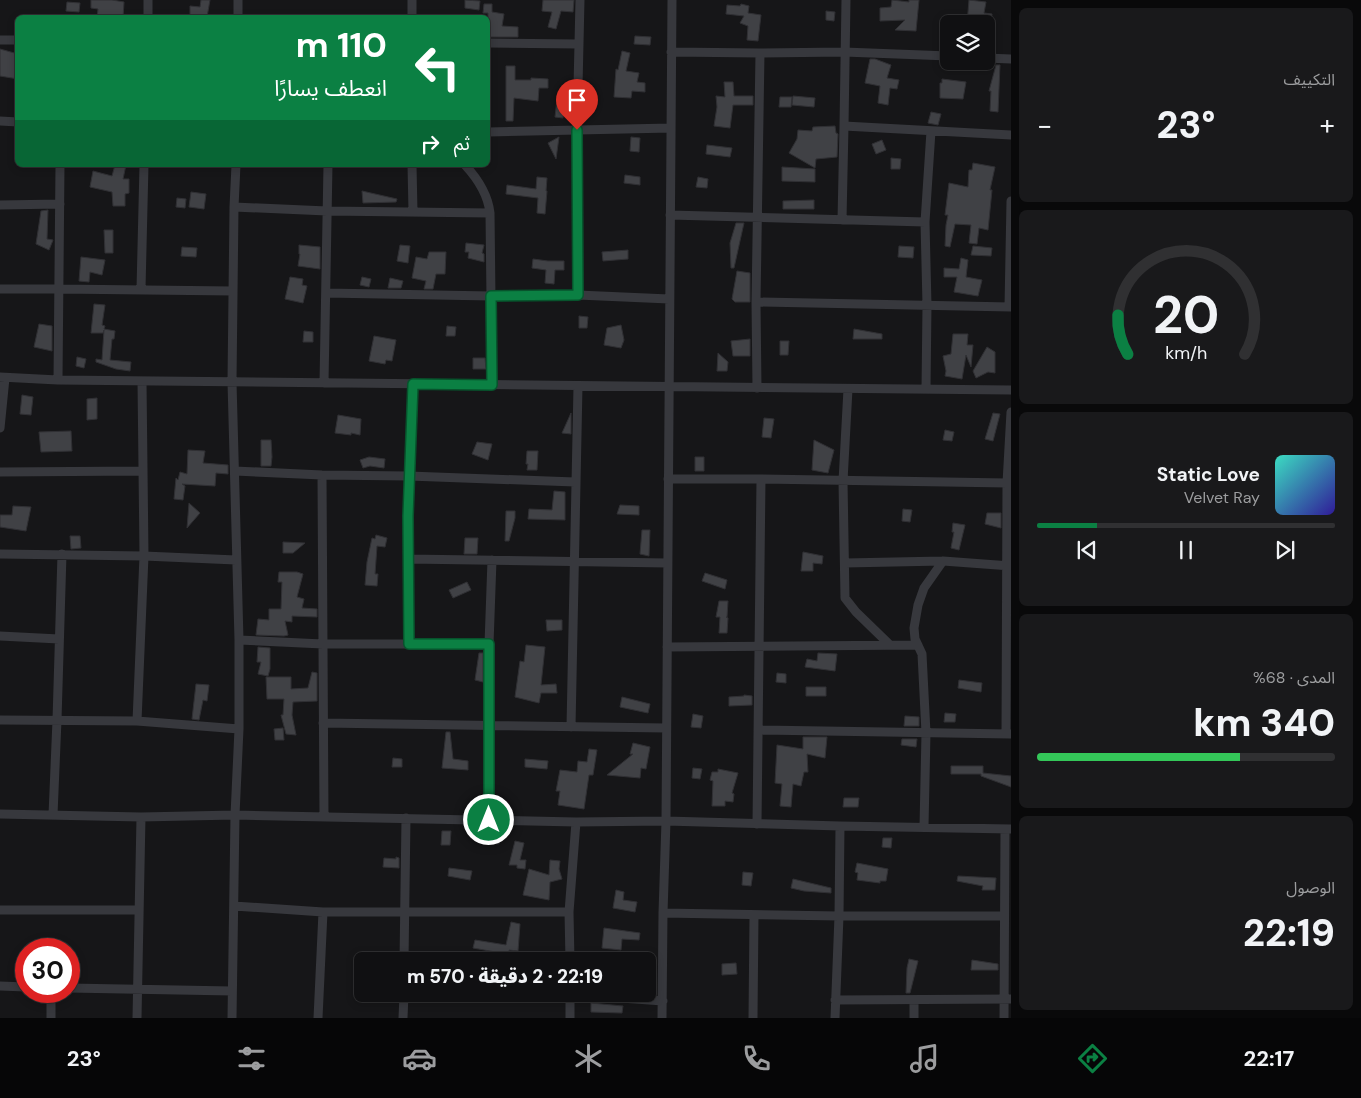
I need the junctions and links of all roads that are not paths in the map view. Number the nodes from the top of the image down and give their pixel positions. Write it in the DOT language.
graph roads {
  1 [pos="148,0"];
  2 [pos="238,0"];
  3 [pos="412,0"];
  4 [pos="580,0"];
  5 [pos="672,0"];
  6 [pos="846,0"];
  7 [pos="148,15"];
  8 [pos="238,15"];
  9 [pos="412,15"];
  10 [pos="0,40"];
  11 [pos="15,40"];
  12 [pos="490,43"];
  13 [pos="578,44"];
  14 [pos="671,52"];
  15 [pos="844,52"];
  16 [pos="760,53"];
  17 [pos="940,56"];
  18 [pos="995,58"];
  19 [pos="1011,59"];
  20 [pos="0,121"];
  21 [pos="15,122"];
  22 [pos="844,126"];
  23 [pos="671,128"];
  24 [pos="577,130"];
  25 [pos="931,131"];
  26 [pos="490,132"];
  27 [pos="1011,135"];
  28 [pos="60,167"];
  29 [pos="144,167"];
  30 [pos="236,167"];
  31 [pos="328,167"];
  32 [pos="412,167"];
  33 [pos="467,167"];
  34 [pos="1011,201"];
  35 [pos="0,204"];
  36 [pos="60,204"];
  37 [pos="234,207"];
  38 [pos="327,211"];
  39 [pos="413,212"];
  40 [pos="490,213"];
  41 [pos="670,215"];
  42 [pos="757,216"];
  43 [pos="842,220"];
  44 [pos="925,222"];
  45 [pos="0,289"];
  46 [pos="59,289"];
  47 [pos="141,289"];
  48 [pos="233,291"];
  49 [pos="326,293"];
  50 [pos="578,295"];
  51 [pos="491,296"];
  52 [pos="669,299"];
  53 [pos="756,302"];
  54 [pos="926,306"];
  55 [pos="1010,307"];
  56 [pos="2,378"];
  57 [pos="58,380"];
  58 [pos="142,381"];
  59 [pos="232,382"];
  60 [pos="324,383"];
  61 [pos="413,384"];
  62 [pos="492,385"];
  63 [pos="578,386"];
  64 [pos="669,386"];
  65 [pos="757,388"];
  66 [pos="848,388"];
  67 [pos="926,390"];
  68 [pos="1011,390"];
  69 [pos="1011,412"];
  70 [pos="0,428"];
  71 [pos="143,471"];
  72 [pos="235,471"];
  73 [pos="0,472"];
  74 [pos="322,475"];
  75 [pos="409,476"];
  76 [pos="668,479"];
  77 [pos="761,479"];
  78 [pos="843,481"];
  79 [pos="575,482"];
  80 [pos="1007,483"];
  81 [pos="0,554"];
  82 [pos="62,554"];
  83 [pos="144,556"];
  84 [pos="408,559"];
  85 [pos="236,560"];
  86 [pos="492,560"];
  87 [pos="942,561"];
  88 [pos="574,562"];
  89 [pos="668,563"];
  90 [pos="845,563"];
  91 [pos="1009,566"];
  92 [pos="0,636"];
  93 [pos="59,639"];
  94 [pos="239,640"];
  95 [pos="322,644"];
  96 [pos="409,644"];
  97 [pos="489,644"];
  98 [pos="890,645"];
  99 [pos="918,645"];
  100 [pos="759,646"];
  101 [pos="667,647"];
  102 [pos="0,720"];
  103 [pos="57,720"];
  104 [pos="137,721"];
  105 [pos="324,723"];
  106 [pos="490,725"];
  107 [pos="571,727"];
  108 [pos="666,728"];
  109 [pos="239,729"];
  110 [pos="758,730"];
  111 [pos="926,733"];
  112 [pos="1009,734"];
  113 [pos="0,814"];
  114 [pos="53,815"];
  115 [pos="235,816"];
  116 [pos="141,817"];
  117 [pos="324,817"];
  118 [pos="406,818"];
  119 [pos="489,820"];
  120 [pos="666,821"];
  121 [pos="576,822"];
  122 [pos="757,824"];
  123 [pos="840,826"];
  124 [pos="924,827"];
  125 [pos="1008,829"];
  126 [pos="234,906"];
  127 [pos="0,910"];
  128 [pos="139,910"];
  129 [pos="323,912"];
  130 [pos="570,912"];
  131 [pos="404,913"];
  132 [pos="663,913"];
  133 [pos="754,915"];
  134 [pos="838,916"];
  135 [pos="1004,916"];
  136 [pos="404,952"];
  137 [pos="570,952"];
  138 [pos="0,986"];
  139 [pos="15,987"];
  140 [pos="80,988"];
  141 [pos="137,990"];
  142 [pos="232,991"];
  143 [pos="1007,999"];
  144 [pos="835,1000"];
  145 [pos="914,1000"];
  146 [pos="656,1001"];
  147 [pos="404,1002"];
  148 [pos="570,1002"];
  149 [pos="663,1002"];
  150 [pos="51,1003"];
  151 [pos="51,1018"];
  152 [pos="137,1018"];
  153 [pos="232,1018"];
  154 [pos="318,1018"];
  155 [pos="403,1018"];
  156 [pos="570,1018"];
  157 [pos="662,1018"];
  158 [pos="753,1018"];
  159 [pos="835,1018"];
  160 [pos="914,1018"];
  161 [pos="1004,1018"];
  1 -- 7 [label="street"];
  2 -- 8 [label="street"];
  3 -- 9 [label="street"];
  4 -- 13 [label="street"];
  5 -- 14 [label="street"];
  6 -- 15 [label="street"];
  10 -- 11 [label="street"];
  12 -- 13 [label="street"];
  13 -- 24 [label="street"];
  14 -- 16 [label="street"];
  14 -- 23 [label="street"];
  15 -- 16 [label="street"];
  15 -- 17 [label="street"];
  15 -- 22 [label="street"];
  16 -- 42 [label="street"];
  18 -- 19 [label="street"];
  20 -- 21 [label="street"];
  22 -- 25 [label="street"];
  22 -- 43 [label="street"];
  23 -- 24 [label="street"];
  23 -- 41 [label="street"];
  24 -- 26 [label="street"];
  24 -- 50 [label="street"];
  25 -- 27 [label="street"];
  25 -- 44 [label="street"];
  28 -- 36 [label="street"];
  29 -- 47 [label="street"];
  30 -- 37 [label="street"];
  31 -- 38 [label="street"];
  32 -- 39 [label="street"];
  33 -- 40 [label="street"];
  34 -- 55 [label="street"];
  35 -- 36 [label="street"];
  36 -- 46 [label="street"];
  37 -- 38 [label="street"];
  37 -- 48 [label="street"];
  38 -- 39 [label="street"];
  38 -- 49 [label="street"];
  39 -- 40 [label="street"];
  40 -- 51 [label="street"];
  41 -- 42 [label="street"];
  41 -- 52 [label="street"];
  42 -- 43 [label="street"];
  42 -- 53 [label="street"];
  43 -- 44 [label="street"];
  44 -- 54 [label="street"];
  45 -- 46 [label="street"];
  46 -- 47 [label="street"];
  46 -- 57 [label="street"];
  47 -- 48 [label="street"];
  48 -- 59 [label="street"];
  49 -- 51 [label="street"];
  49 -- 60 [label="street"];
  50 -- 51 [label="street"];
  50 -- 52 [label="street"];
  51 -- 62 [label="street"];
  52 -- 64 [label="street"];
  53 -- 54 [label="street"];
  53 -- 65 [label="street"];
  54 -- 55 [label="street"];
  54 -- 67 [label="street"];
  56 -- 57 [label="street"];
  56 -- 70 [label="street"];
  57 -- 58 [label="street"];
  58 -- 59 [label="street"];
  58 -- 71 [label="street"];
  59 -- 60 [label="street"];
  59 -- 72 [label="street"];
  60 -- 61 [label="street"];
  61 -- 62 [label="street"];
  61 -- 75 [label="street"];
  62 -- 63 [label="street"];
  63 -- 64 [label="street"];
  63 -- 79 [label="street"];
  64 -- 65 [label="street"];
  64 -- 76 [label="street"];
  65 -- 66 [label="street"];
  66 -- 67 [label="street"];
  66 -- 78 [label="street"];
  67 -- 68 [label="street"];
  69 -- 80 [label="street"];
  71 -- 73 [label="street"];
  71 -- 83 [label="street"];
  72 -- 74 [label="street"];
  72 -- 85 [label="street"];
  74 -- 75 [label="street"];
  74 -- 95 [label="street"];
  75 -- 79 [label="street"];
  75 -- 84 [label="street"];
  76 -- 77 [label="street"];
  76 -- 89 [label="street"];
  77 -- 78 [label="street"];
  77 -- 100 [label="street"];
  78 -- 80 [label="street"];
  78 -- 90 [label="street"];
  79 -- 88 [label="street"];
  80 -- 91 [label="street"];
  81 -- 82 [label="street"];
  82 -- 83 [label="street"];
  82 -- 93 [label="street"];
  83 -- 85 [label="street"];
  83 -- 104 [label="street"];
  84 -- 86 [label="street"];
  84 -- 96 [label="street"];
  85 -- 94 [label="street"];
  86 -- 88 [label="street"];
  86 -- 97 [label="street"];
  87 -- 90 [label="street"];
  87 -- 91 [label="street"];
  87 -- 99 [label="street"];
  88 -- 89 [label="street"];
  88 -- 107 [label="street"];
  89 -- 101 [label="street"];
  90 -- 98 [label="street"];
  91 -- 112 [label="street"];
  92 -- 93 [label="street"];
  93 -- 103 [label="street"];
  94 -- 95 [label="street"];
  94 -- 109 [label="street"];
  95 -- 96 [label="street"];
  95 -- 105 [label="street"];
  96 -- 97 [label="street"];
  97 -- 106 [label="street"];
  98 -- 99 [label="street"];
  98 -- 100 [label="street"];
  99 -- 111 [label="street"];
  100 -- 101 [label="street"];
  100 -- 110 [label="street"];
  101 -- 108 [label="street"];
  102 -- 103 [label="street"];
  103 -- 104 [label="street"];
  103 -- 114 [label="street"];
  104 -- 109 [label="street"];
  105 -- 106 [label="street"];
  105 -- 117 [label="street"];
  106 -- 107 [label="street"];
  106 -- 119 [label="street"];
  107 -- 108 [label="street"];
  108 -- 120 [label="street"];
  109 -- 115 [label="street"];
  110 -- 111 [label="street"];
  110 -- 122 [label="street"];
  111 -- 112 [label="street"];
  111 -- 124 [label="street"];
  113 -- 114 [label="street"];
  114 -- 116 [label="street"];
  115 -- 116 [label="street"];
  115 -- 117 [label="street"];
  115 -- 126 [label="street"];
  116 -- 128 [label="street"];
  117 -- 118 [label="street"];
  118 -- 119 [label="street"];
  118 -- 131 [label="street"];
  119 -- 121 [label="street"];
  120 -- 121 [label="street"];
  120 -- 122 [label="street"];
  120 -- 132 [label="street"];
  121 -- 130 [label="street"];
  122 -- 123 [label="street"];
  123 -- 124 [label="street"];
  123 -- 134 [label="street"];
  124 -- 125 [label="street"];
  125 -- 135 [label="street"];
  126 -- 129 [label="street"];
  126 -- 142 [label="street"];
  127 -- 128 [label="street"];
  128 -- 141 [label="street"];
  129 -- 131 [label="street"];
  129 -- 154 [label="street"];
  130 -- 131 [label="street"];
  130 -- 137 [label="street"];
  131 -- 136 [label="street"];
  132 -- 133 [label="street"];
  132 -- 149 [label="street"];
  133 -- 134 [label="street"];
  133 -- 158 [label="street"];
  134 -- 135 [label="street"];
  134 -- 144 [label="street"];
  135 -- 143 [label="street"];
  138 -- 139 [label="street"];
  140 -- 141 [label="street"];
  141 -- 142 [label="street"];
  141 -- 152 [label="street"];
  142 -- 153 [label="street"];
  143 -- 145 [label="street"];
  143 -- 161 [label="street"];
  144 -- 145 [label="street"];
  144 -- 159 [label="street"];
  145 -- 160 [label="street"];
  146 -- 149 [label="street"];
  147 -- 155 [label="street"];
  148 -- 156 [label="street"];
  149 -- 157 [label="street"];
  150 -- 151 [label="street"];
}
